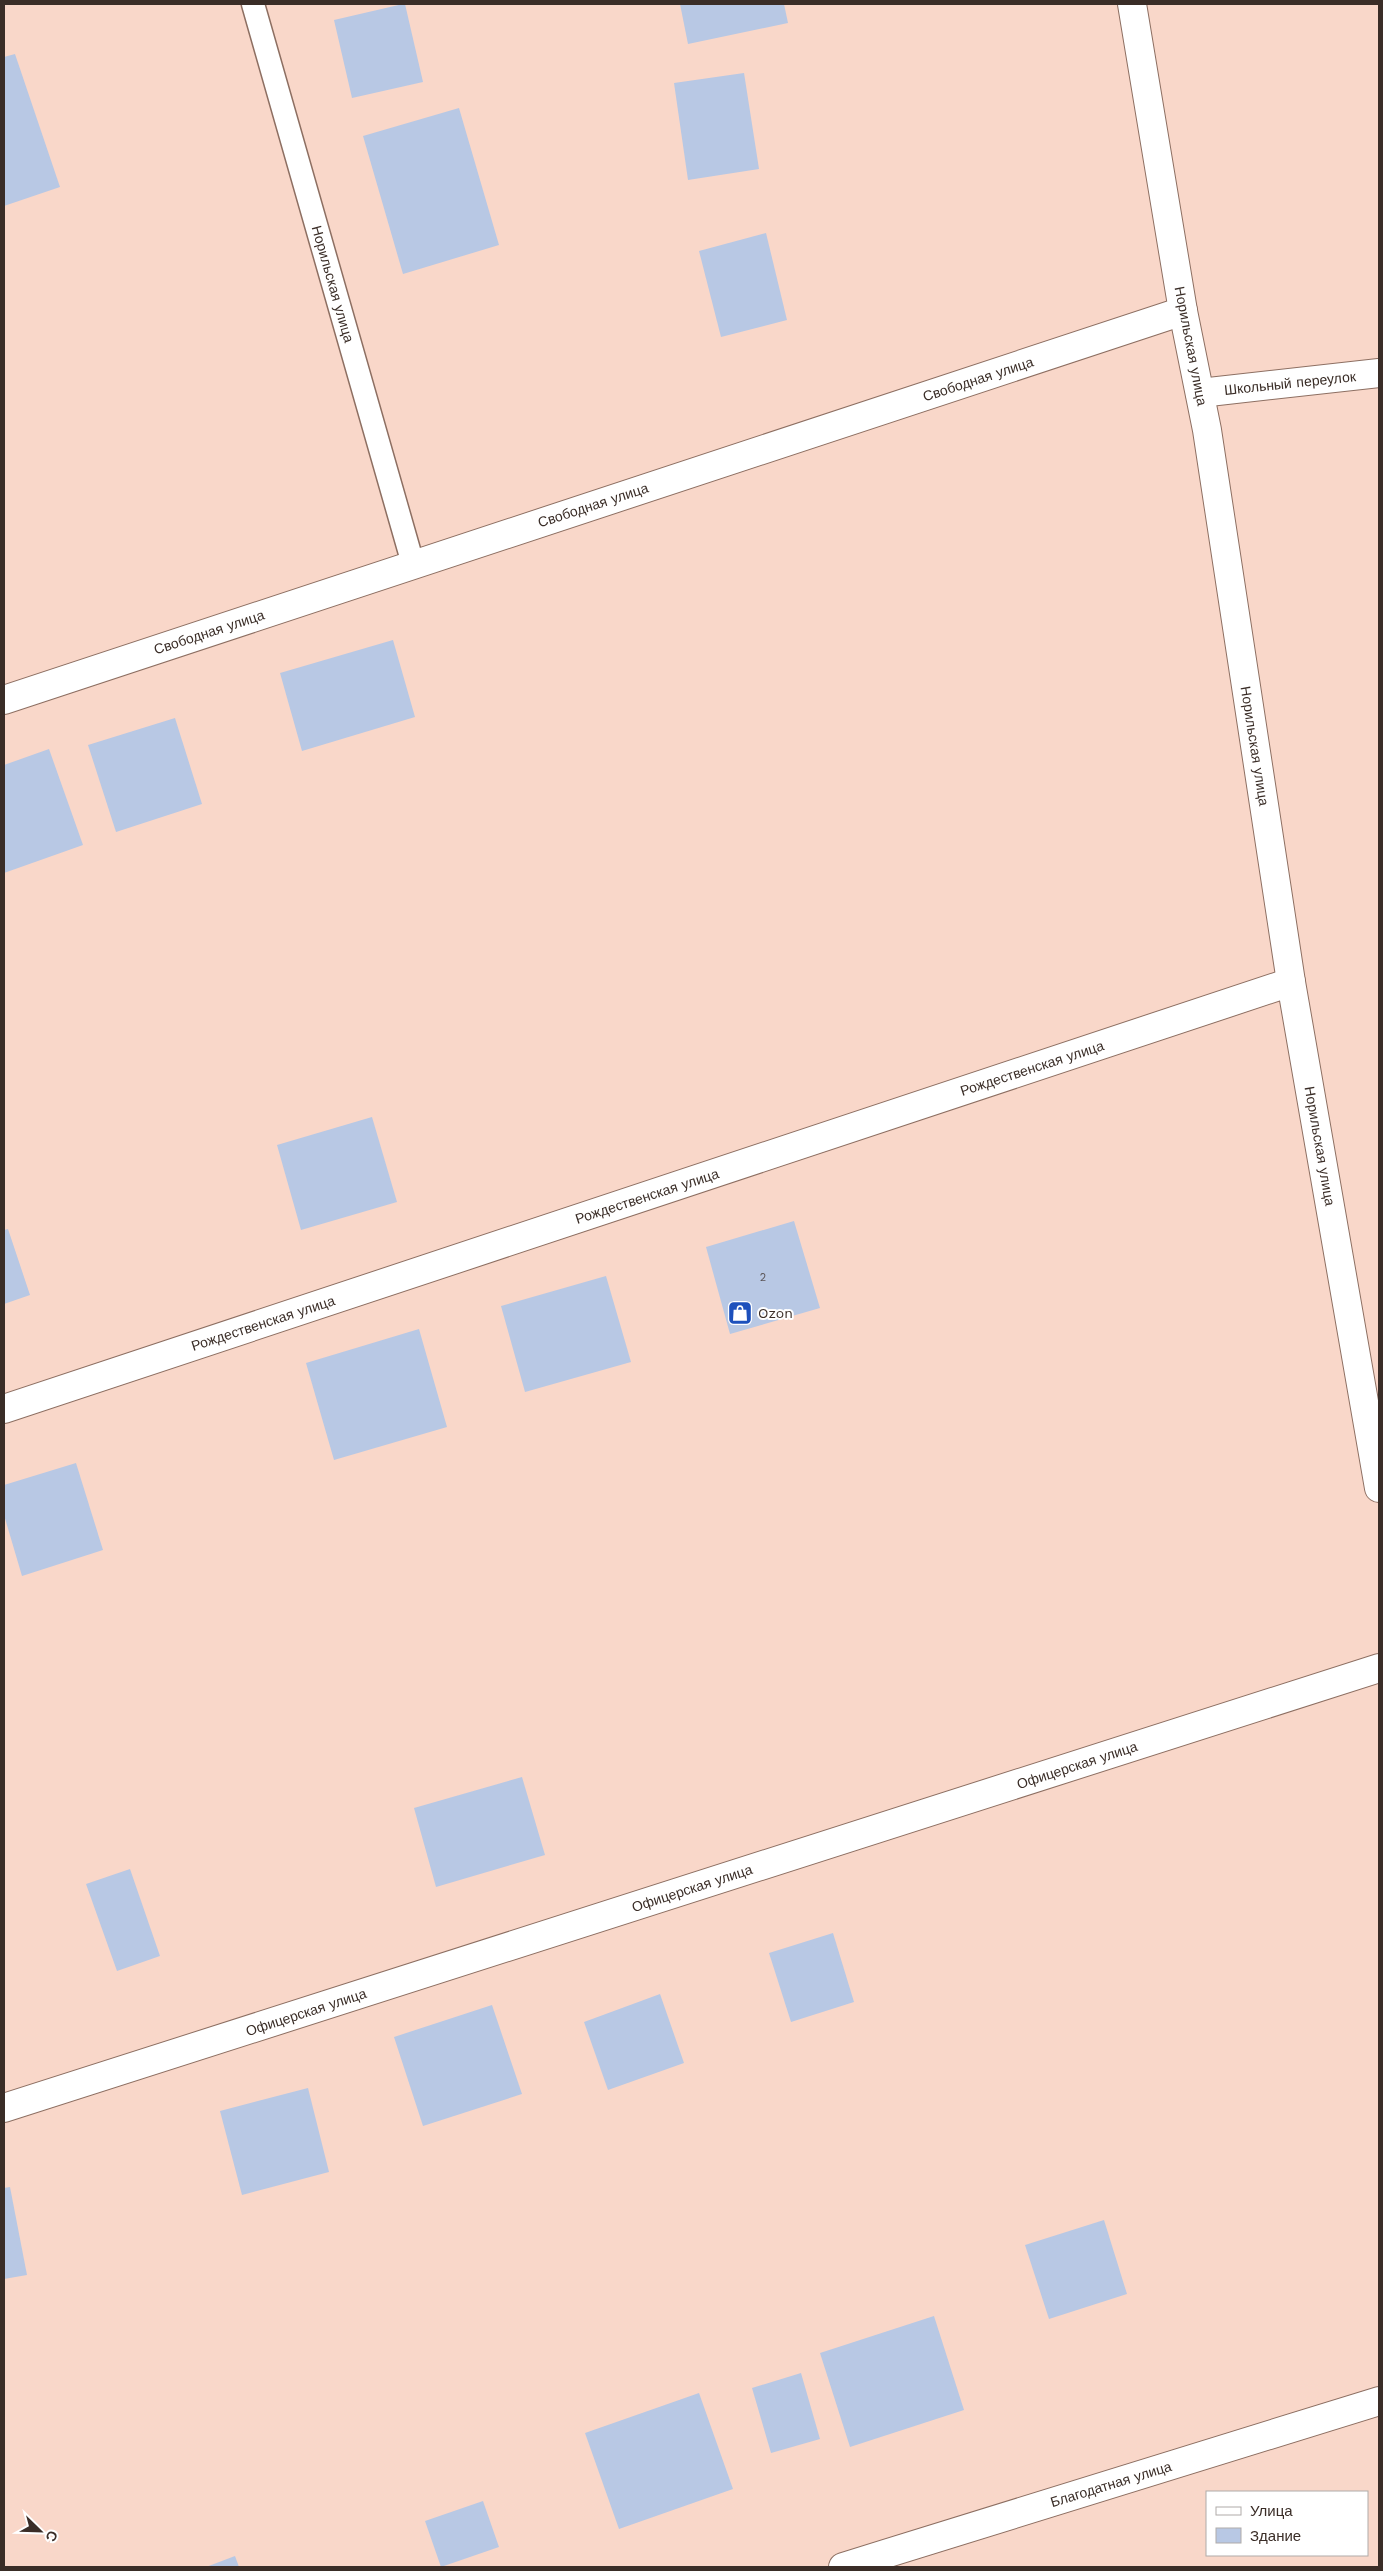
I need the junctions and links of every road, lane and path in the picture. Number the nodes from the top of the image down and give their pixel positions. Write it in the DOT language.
graph roads {
  1 [pos="253,4"];
  2 [pos="1132,4"];
  3 [pos="1183,311"];
  4 [pos="1379,373"];
  5 [pos="1200,393"];
  6 [pos="413,564"];
  7 [pos="4,700"];
  8 [pos="1291,982"];
  9 [pos="4,1409"];
  10 [pos="1379,1488"];
  11 [pos="1379,1668"];
  12 [pos="4,2108"];
  13 [pos="1379,2401"];
  14 [pos="843,2567"];
  1 -- 6 [label="lane, Норильская улица"];
  2 -- 3 [label="street, Норильская улица"];
  3 -- 5 [label="street, Норильская улица"];
  3 -- 6 [label="street, Свободная улица"];
  4 -- 5 [label="street, Школьный переулок"];
  5 -- 8 [label="street, Норильская улица"];
  6 -- 7 [label="street, Свободная улица"];
  8 -- 9 [label="street, Рождественская улица"];
  8 -- 10 [label="street, Норильская улица"];
  11 -- 12 [label="street, Офицерская улица"];
  13 -- 14 [label="street, Благодатная улица"];
}
